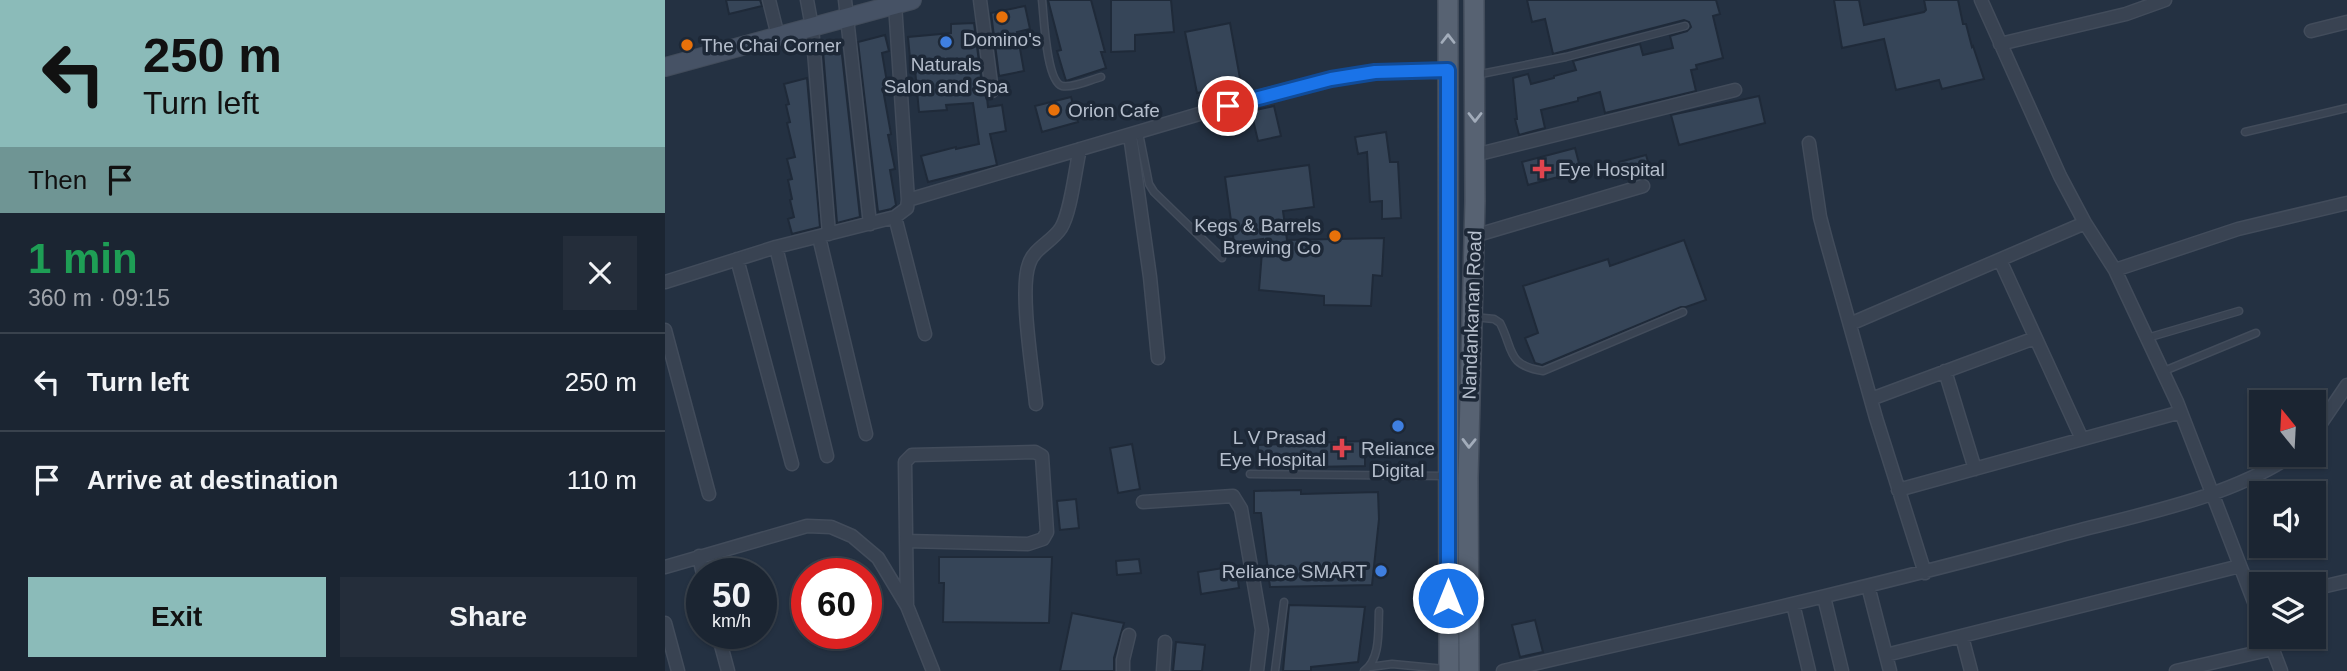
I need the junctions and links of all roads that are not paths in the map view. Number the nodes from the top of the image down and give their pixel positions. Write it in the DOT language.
graph roads {
  1 [pos="769,0"];
  2 [pos="807,0"];
  3 [pos="980,0"];
  4 [pos="1042,0"];
  5 [pos="1448,0"];
  6 [pos="1474,0"];
  7 [pos="1981,0"];
  8 [pos="2165,0"];
  9 [pos="903,2"];
  10 [pos="847,9"];
  11 [pos="2347,22"];
  12 [pos="1685,26"];
  13 [pos="812,27"];
  14 [pos="2311,31"];
  15 [pos="778,36"];
  16 [pos="2000,44"];
  17 [pos="665,67"];
  18 [pos="1448,70"];
  19 [pos="1475,76"];
  20 [pos="1101,77"];
  21 [pos="1735,90"];
  22 [pos="992,91"];
  23 [pos="2347,108"];
  24 [pos="2245,132"];
  25 [pos="1135,134"];
  26 [pos="1809,143"];
  27 [pos="1080,149"];
  28 [pos="1475,155"];
  29 [pos="1643,186"];
  30 [pos="908,200"];
  31 [pos="2347,203"];
  32 [pos="895,217"];
  33 [pos="2085,223"];
  34 [pos="870,224"];
  35 [pos="824,236"];
  36 [pos="1474,236"];
  37 [pos="776,247"];
  38 [pos="1222,258"];
  39 [pos="737,259"];
  40 [pos="2000,260"];
  41 [pos="2115,270"];
  42 [pos="665,282"];
  43 [pos="2239,311"];
  44 [pos="1683,312"];
  45 [pos="1472,317"];
  46 [pos="1850,324"];
  47 [pos="665,330"];
  48 [pos="2256,333"];
  49 [pos="925,334"];
  50 [pos="2035,338"];
  51 [pos="2147,338"];
  52 [pos="1158,358"];
  53 [pos="1945,371"];
  54 [pos="2163,372"];
  55 [pos="2347,385"];
  56 [pos="1871,399"];
  57 [pos="1036,404"];
  58 [pos="2181,412"];
  59 [pos="2326,416"];
  60 [pos="866,434"];
  61 [pos="2082,439"];
  62 [pos="827,456"];
  63 [pos="792,464"];
  64 [pos="2273,467"];
  65 [pos="1975,469"];
  66 [pos="1250,474"];
  67 [pos="1449,476"];
  68 [pos="1898,490"];
  69 [pos="709,494"];
  70 [pos="2213,494"];
  71 [pos="1143,502"];
  72 [pos="906,541"];
  73 [pos="699,556"];
  74 [pos="2240,566"];
  75 [pos="665,567"];
  76 [pos="1925,573"];
  77 [pos="2347,581"];
  78 [pos="2249,584"];
  79 [pos="1868,586"];
  80 [pos="2326,586"];
  81 [pos="1823,597"];
  82 [pos="1285,601"];
  83 [pos="1793,604"];
  84 [pos="907,606"];
  85 [pos="1379,611"];
  86 [pos="665,623"];
  87 [pos="1129,635"];
  88 [pos="1962,637"];
  89 [pos="1165,642"];
  90 [pos="722,649"];
  91 [pos="2250,649"];
  92 [pos="2272,649"];
  93 [pos="1886,655"];
  94 [pos="1367,669"];
  95 [pos="1449,670"];
  96 [pos="678,671"];
  97 [pos="728,671"];
  98 [pos="933,671"];
  99 [pos="1123,671"];
  100 [pos="1163,671"];
  101 [pos="1257,671"];
  102 [pos="1275,671"];
  103 [pos="1469,671"];
  104 [pos="1503,671"];
  105 [pos="1809,671"];
  106 [pos="1842,671"];
  107 [pos="1890,671"];
  108 [pos="1972,671"];
  109 [pos="2176,671"];
  110 [pos="2281,671"];
  1 -- 15 [label="street"];
  2 -- 13 [label="street"];
  3 -- 22 [label="street"];
  4 -- 20 [label="lane"];
  18 -- 5 [label="main road, one-way"];
  6 -- 19 [label="main road, Nandankanan Road"];
  7 -- 16 [label="street"];
  8 -- 16 [label="street"];
  9 -- 10 [label="main road"];
  9 -- 30 [label="street"];
  10 -- 13 [label="main road"];
  10 -- 34 [label="street"];
  11 -- 14 [label="street"];
  12 -- 19 [label="lane"];
  13 -- 15 [label="main road"];
  13 -- 35 [label="street"];
  15 -- 17 [label="main road"];
  16 -- 33 [label="street"];
  18 -- 25 [label="street"];
  18 -- 67 [label="main road"];
  19 -- 28 [label="main road, Nandankanan Road, one-way"];
  21 -- 28 [label="street"];
  23 -- 24 [label="lane"];
  25 -- 27 [label="street"];
  25 -- 38 [label="lane"];
  25 -- 52 [label="street"];
  26 -- 46 [label="street"];
  27 -- 30 [label="street"];
  27 -- 57 [label="street"];
  28 -- 36 [label="main road, Nandankanan Road"];
  29 -- 36 [label="street"];
  30 -- 32 [label="street"];
  31 -- 41 [label="street"];
  32 -- 34 [label="street"];
  32 -- 49 [label="street"];
  33 -- 40 [label="street"];
  33 -- 41 [label="street"];
  34 -- 35 [label="street"];
  35 -- 37 [label="street"];
  35 -- 60 [label="street"];
  36 -- 45 [label="main road, Nandankanan Road"];
  37 -- 39 [label="street"];
  37 -- 62 [label="street"];
  39 -- 42 [label="street"];
  39 -- 63 [label="street"];
  40 -- 46 [label="street"];
  40 -- 50 [label="street"];
  41 -- 51 [label="street"];
  43 -- 51 [label="lane"];
  44 -- 45 [label="lane"];
  45 -- 103 [label="main road, Nandankanan Road, one-way"];
  46 -- 56 [label="street"];
  47 -- 69 [label="street"];
  48 -- 54 [label="lane"];
  50 -- 53 [label="street"];
  50 -- 61 [label="street"];
  51 -- 54 [label="street"];
  53 -- 56 [label="street"];
  53 -- 65 [label="street"];
  54 -- 58 [label="street"];
  55 -- 59 [label="street"];
  56 -- 68 [label="street"];
  58 -- 61 [label="street"];
  58 -- 70 [label="street"];
  61 -- 65 [label="street"];
  64 -- 70 [label="street"];
  65 -- 68 [label="street"];
  66 -- 67 [label="lane"];
  67 -- 95 [label="main road"];
  68 -- 76 [label="street"];
  70 -- 74 [label="street"];
  70 -- 76 [label="street"];
  71 -- 101 [label="street"];
  72 -- 72 [label="street"];
  72 -- 84 [label="street"];
  73 -- 75 [label="street"];
  73 -- 84 [label="street"];
  74 -- 78 [label="street"];
  74 -- 88 [label="street"];
  76 -- 79 [label="street"];
  77 -- 80 [label="street"];
  79 -- 81 [label="street"];
  79 -- 93 [label="street"];
  81 -- 83 [label="street"];
  81 -- 106 [label="street"];
  82 -- 102 [label="lane"];
  83 -- 104 [label="street"];
  83 -- 105 [label="street"];
  84 -- 98 [label="street"];
  85 -- 94 [label="lane"];
  86 -- 96 [label="street"];
  87 -- 99 [label="street"];
  88 -- 93 [label="street"];
  88 -- 108 [label="street"];
  89 -- 100 [label="street"];
  90 -- 97 [label="street"];
  91 -- 109 [label="street"];
  92 -- 110 [label="street"];
  93 -- 107 [label="street"];
  94 -- 95 [label="lane"];
}
